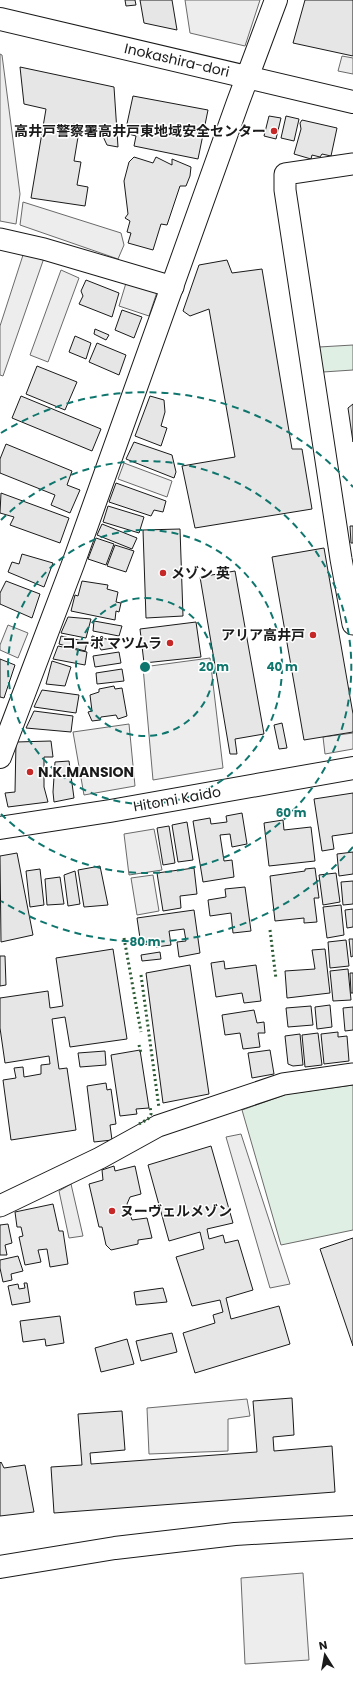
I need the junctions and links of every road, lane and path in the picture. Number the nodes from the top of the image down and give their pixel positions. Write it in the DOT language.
graph roads {
  1 [pos="276,0"];
  2 [pos="0,19"];
  3 [pos="248,77"];
  4 [pos="353,102"];
  5 [pos="353,164"];
  6 [pos="0,239"];
  7 [pos="172,287"];
  8 [pos="353,624"];
  9 [pos="0,757"];
  10 [pos="353,768"];
  11 [pos="0,828"];
  12 [pos="353,1074"];
  13 [pos="0,1206"];
  14 [pos="353,1527"];
  15 [pos="0,1567"];
  1 -- 3 [label="street"];
  2 -- 3 [label="street, Inokashira-dori"];
  3 -- 4 [label="street, Inokashira-dori"];
  3 -- 7 [label="street"];
  5 -- 8 [label="street"];
  6 -- 7 [label="street"];
  7 -- 9 [label="street"];
  10 -- 11 [label="street, Hitomi Kaido"];
  12 -- 13 [label="street"];
  14 -- 15 [label="street"];
}
